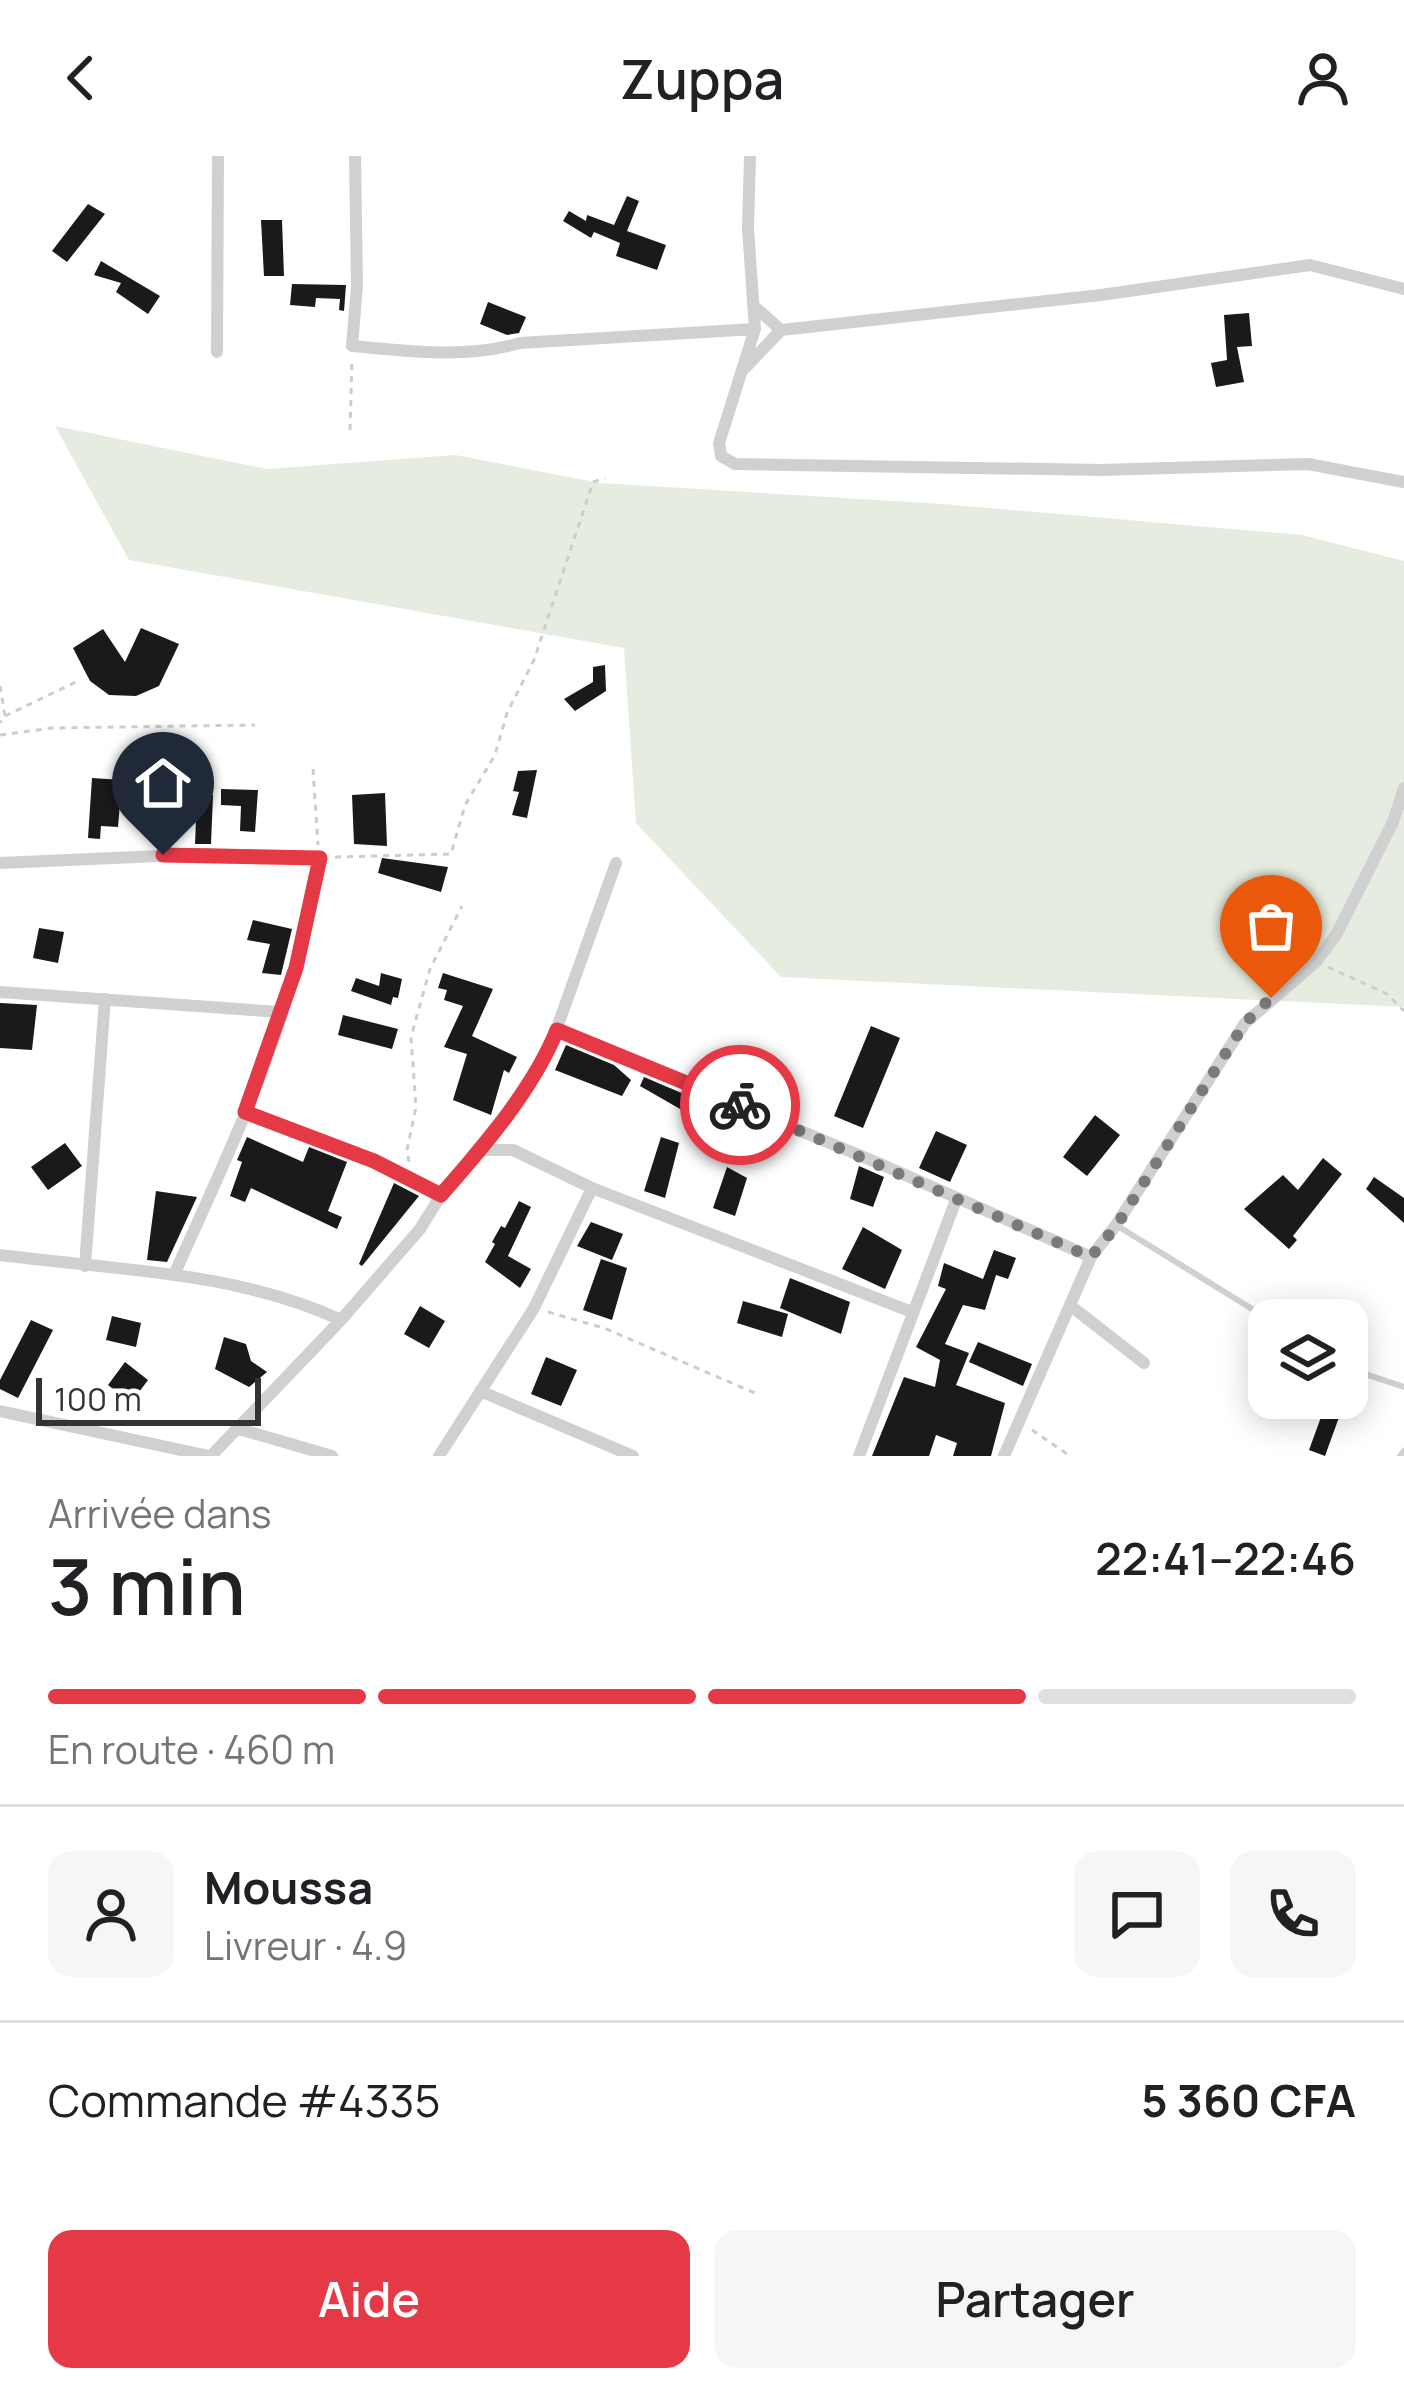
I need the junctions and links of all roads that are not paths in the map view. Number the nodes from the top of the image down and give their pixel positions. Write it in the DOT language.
graph roads {
  1 [pos="218,156"];
  2 [pos="355,156"];
  3 [pos="750,156"];
  4 [pos="1404,289"];
  5 [pos="755,307"];
  6 [pos="755,329"];
  7 [pos="781,329"];
  8 [pos="217,352"];
  9 [pos="743,370"];
  10 [pos="1404,482"];
  11 [pos="1404,788"];
  12 [pos="0,863"];
  13 [pos="616,863"];
  14 [pos="0,992"];
  15 [pos="104,999"];
  16 [pos="280,1012"];
  17 [pos="557,1030"];
  18 [pos="245,1112"];
  19 [pos="500,1122"];
  20 [pos="479,1150"];
  21 [pos="513,1150"];
  22 [pos="592,1188"];
  23 [pos="441,1195"];
  24 [pos="956,1200"];
  25 [pos="1117,1225"];
  26 [pos="0,1255"];
  27 [pos="1091,1257"];
  28 [pos="85,1266"];
  29 [pos="175,1275"];
  30 [pos="1071,1306"];
  31 [pos="1248,1306"];
  32 [pos="912,1312"];
  33 [pos="341,1320"];
  34 [pos="1144,1363"];
  35 [pos="1368,1375"];
  36 [pos="1404,1387"];
  37 [pos="480,1391"];
  38 [pos="0,1411"];
  39 [pos="238,1429"];
  40 [pos="210,1456"];
  41 [pos="332,1456"];
  42 [pos="439,1456"];
  43 [pos="634,1456"];
  44 [pos="859,1456"];
  45 [pos="1004,1456"];
  1 -- 8 [label="street"];
  2 -- 6 [label="street"];
  3 -- 5 [label="street"];
  4 -- 7 [label="street"];
  5 -- 6 [label="street"];
  5 -- 7 [label="street"];
  6 -- 9 [label="street"];
  7 -- 9 [label="street"];
  9 -- 10 [label="street"];
  11 -- 25 [label="street"];
  12 -- 16 [label="street"];
  13 -- 17 [label="street"];
  14 -- 15 [label="street"];
  15 -- 16 [label="street"];
  15 -- 28 [label="street"];
  16 -- 18 [label="street"];
  17 -- 19 [label="street"];
  17 -- 24 [label="street"];
  18 -- 23 [label="street"];
  18 -- 29 [label="street"];
  19 -- 20 [label="street"];
  19 -- 21 [label="street"];
  20 -- 21 [label="street"];
  20 -- 23 [label="street"];
  21 -- 22 [label="street"];
  22 -- 32 [label="street"];
  22 -- 37 [label="street"];
  23 -- 33 [label="street"];
  24 -- 27 [label="street"];
  24 -- 32 [label="street"];
  25 -- 27 [label="street"];
  25 -- 31 [label="lane"];
  26 -- 28 [label="street"];
  27 -- 30 [label="street"];
  28 -- 29 [label="street"];
  29 -- 33 [label="street"];
  30 -- 34 [label="street"];
  30 -- 45 [label="street"];
  32 -- 44 [label="street"];
  33 -- 39 [label="street"];
  35 -- 36 [label="lane"];
  37 -- 42 [label="street"];
  37 -- 43 [label="street"];
  38 -- 40 [label="street"];
  39 -- 40 [label="street"];
  39 -- 41 [label="street"];
}
